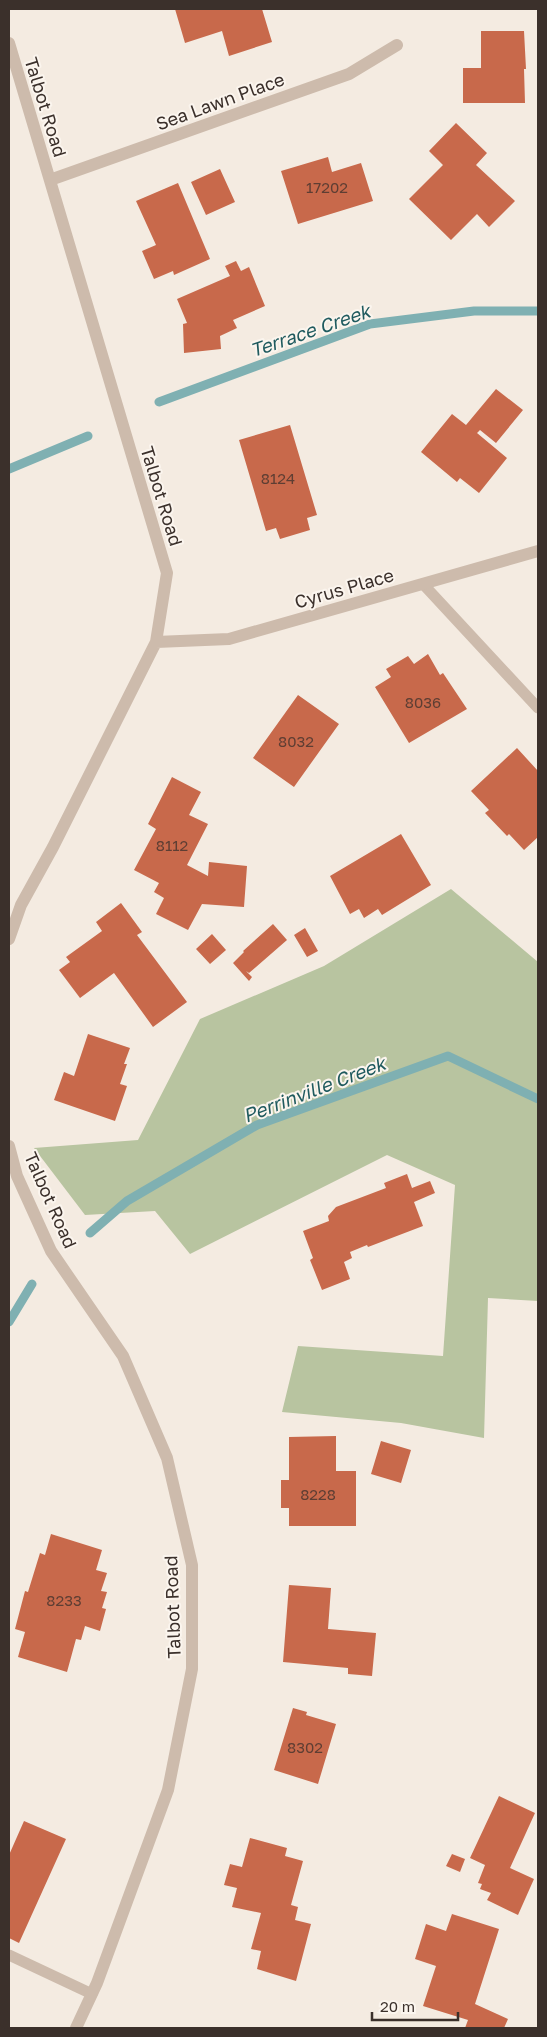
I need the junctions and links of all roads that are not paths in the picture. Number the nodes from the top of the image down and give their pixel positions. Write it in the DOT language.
graph roads {
  1 [pos="9,43"];
  2 [pos="397,46"];
  3 [pos="50,180"];
  4 [pos="538,551"];
  5 [pos="423,584"];
  6 [pos="156,642"];
  7 [pos="538,708"];
  8 [pos="9,939"];
  9 [pos="9,1146"];
  10 [pos="9,1955"];
  11 [pos="92,1994"];
  12 [pos="76,2028"];
  1 -- 3 [label="street, Talbot Road"];
  2 -- 3 [label="street, Sea Lawn Place"];
  3 -- 6 [label="street, Talbot Road"];
  4 -- 5 [label="street, Cyrus Place"];
  5 -- 6 [label="street, Cyrus Place"];
  5 -- 7 [label="lane"];
  6 -- 8 [label="street, Talbot Road"];
  9 -- 11 [label="street, Talbot Road"];
  10 -- 11 [label="lane"];
  11 -- 12 [label="street, Talbot Road"];
}
